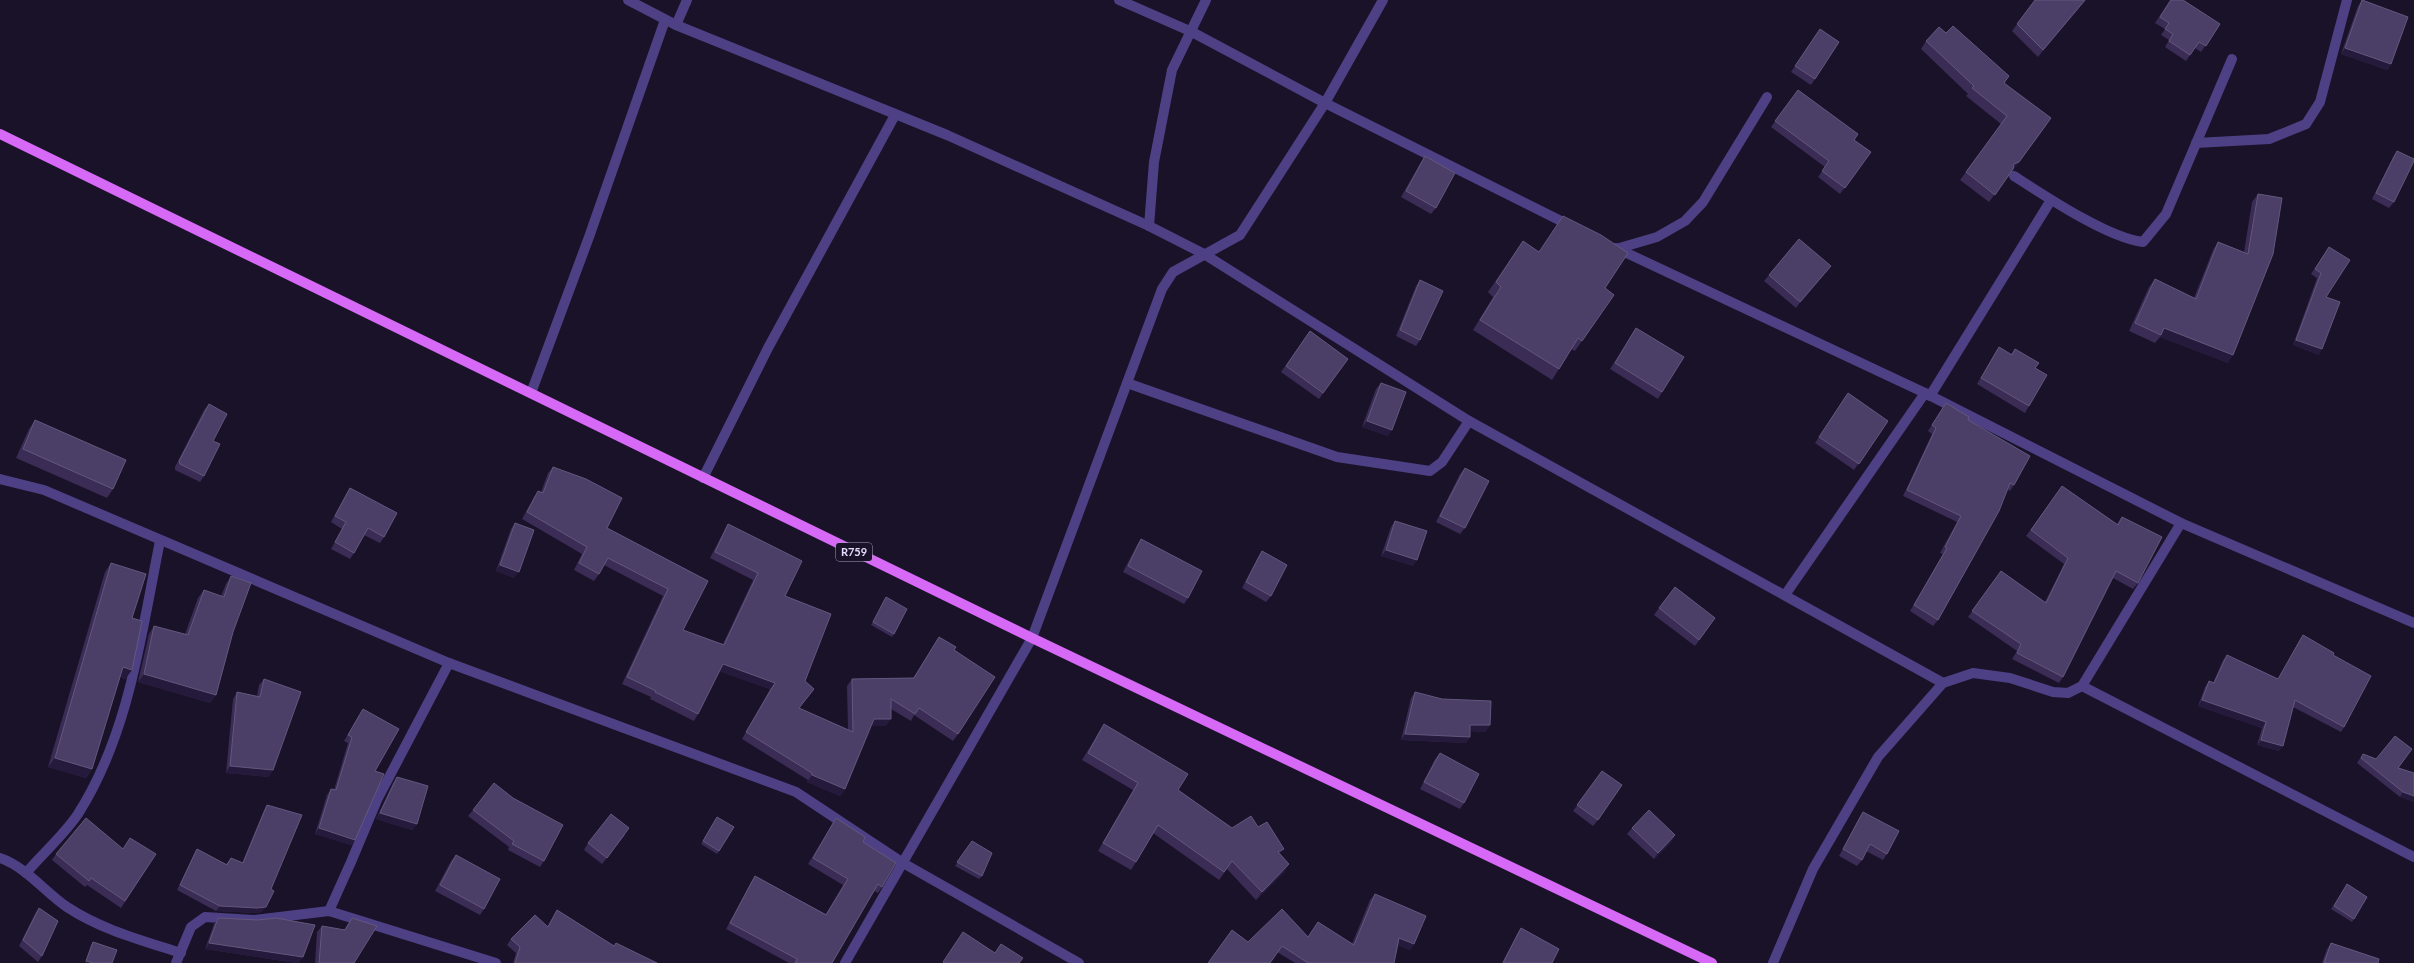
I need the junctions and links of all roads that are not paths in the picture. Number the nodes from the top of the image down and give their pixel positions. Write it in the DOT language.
graph roads {
  1 [pos="628,0"];
  2 [pos="687,0"];
  3 [pos="1119,0"];
  4 [pos="1206,0"];
  5 [pos="1383,0"];
  6 [pos="2347,0"];
  7 [pos="665,20"];
  8 [pos="676,25"];
  9 [pos="1192,32"];
  10 [pos="2232,59"];
  11 [pos="1768,97"];
  12 [pos="1325,103"];
  13 [pos="894,114"];
  14 [pos="0,134"];
  15 [pos="2196,143"];
  16 [pos="2014,176"];
  17 [pos="2051,200"];
  18 [pos="1149,226"];
  19 [pos="1581,231"];
  20 [pos="1204,254"];
  21 [pos="1127,383"];
  22 [pos="531,392"];
  23 [pos="1928,394"];
  24 [pos="1469,421"];
  25 [pos="703,478"];
  26 [pos="0,479"];
  27 [pos="2181,523"];
  28 [pos="160,541"];
  29 [pos="1786,595"];
  30 [pos="2414,623"];
  31 [pos="1032,638"];
  32 [pos="450,663"];
  33 [pos="1943,683"];
  34 [pos="2082,686"];
  35 [pos="2414,857"];
  36 [pos="0,858"];
  37 [pos="903,863"];
  38 [pos="26,873"];
  39 [pos="329,911"];
  40 [pos="180,953"];
  41 [pos="176,963"];
  42 [pos="496,963"];
  43 [pos="845,963"];
  44 [pos="1079,963"];
  45 [pos="1712,963"];
  46 [pos="1773,963"];
  1 -- 7 [label="street"];
  2 -- 8 [label="street"];
  3 -- 9 [label="street"];
  4 -- 9 [label="street"];
  5 -- 12 [label="street"];
  6 -- 15 [label="street"];
  7 -- 8 [label="street"];
  7 -- 22 [label="street"];
  8 -- 13 [label="street"];
  9 -- 12 [label="street"];
  9 -- 18 [label="street"];
  10 -- 15 [label="street"];
  11 -- 23 [label="street"];
  12 -- 19 [label="street"];
  12 -- 20 [label="street"];
  13 -- 18 [label="street"];
  13 -- 25 [label="street"];
  14 -- 22 [label="main road, R759"];
  15 -- 17 [label="street"];
  16 -- 17 [label="street"];
  17 -- 23 [label="street"];
  18 -- 20 [label="street"];
  20 -- 21 [label="street"];
  20 -- 24 [label="street"];
  21 -- 24 [label="street"];
  21 -- 31 [label="street"];
  22 -- 25 [label="main road, R759"];
  23 -- 27 [label="street"];
  23 -- 29 [label="street"];
  24 -- 29 [label="street"];
  25 -- 31 [label="main road, R759"];
  26 -- 28 [label="street"];
  27 -- 30 [label="street"];
  27 -- 34 [label="street"];
  28 -- 32 [label="street"];
  28 -- 38 [label="street"];
  29 -- 33 [label="street"];
  31 -- 37 [label="street"];
  31 -- 45 [label="main road, R759"];
  32 -- 37 [label="street"];
  32 -- 39 [label="street"];
  33 -- 34 [label="street"];
  33 -- 46 [label="street"];
  34 -- 35 [label="street"];
  36 -- 38 [label="street"];
  37 -- 43 [label="street"];
  37 -- 44 [label="street"];
  38 -- 40 [label="street"];
  39 -- 40 [label="street"];
  39 -- 42 [label="street"];
  40 -- 41 [label="street"];
}
